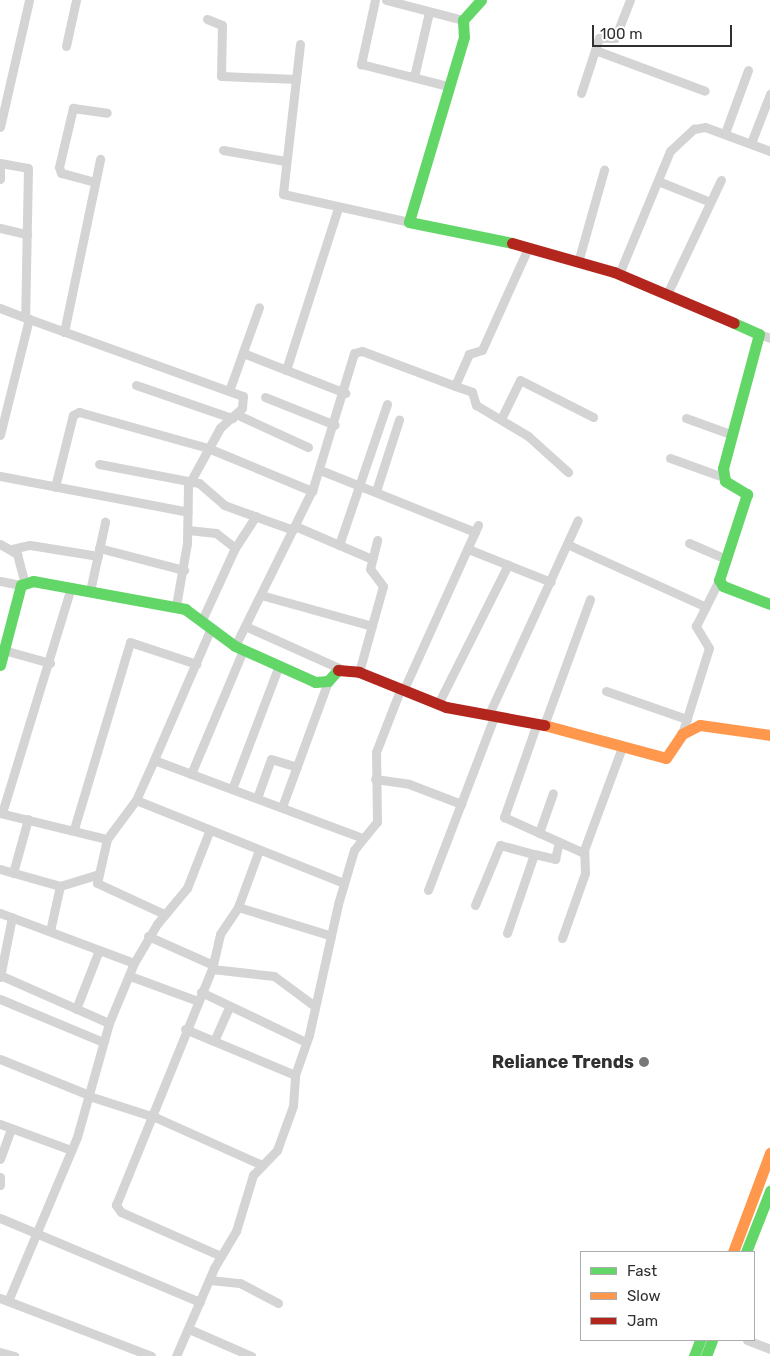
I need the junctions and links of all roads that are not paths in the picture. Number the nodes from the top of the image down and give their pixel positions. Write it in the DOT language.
graph roads {
  1 [pos="29,0"];
  2 [pos="76,0"];
  3 [pos="375,0"];
  4 [pos="386,0"];
  5 [pos="481,0"];
  6 [pos="630,0"];
  7 [pos="429,12"];
  8 [pos="207,19"];
  9 [pos="463,20"];
  10 [pos="300,44"];
  11 [pos="66,46"];
  12 [pos="595,50"];
  13 [pos="748,70"];
  14 [pos="414,77"];
  15 [pos="296,79"];
  16 [pos="447,86"];
  17 [pos="705,91"];
  18 [pos="581,93"];
  19 [pos="770,94"];
  20 [pos="107,113"];
  21 [pos="0,127"];
  22 [pos="725,134"];
  23 [pos="751,143"];
  24 [pos="223,150"];
  25 [pos="770,151"];
  26 [pos="100,159"];
  27 [pos="286,161"];
  28 [pos="0,163"];
  29 [pos="0,167"];
  30 [pos="604,170"];
  31 [pos="0,179"];
  32 [pos="721,180"];
  33 [pos="658,181"];
  34 [pos="95,182"];
  35 [pos="708,201"];
  36 [pos="338,208"];
  37 [pos="409,222"];
  38 [pos="0,228"];
  39 [pos="27,234"];
  40 [pos="528,248"];
  41 [pos="578,262"];
  42 [pos="619,274"];
  43 [pos="668,292"];
  44 [pos="259,307"];
  45 [pos="0,308"];
  46 [pos="27,319"];
  47 [pos="64,332"];
  48 [pos="765,336"];
  49 [pos="243,353"];
  50 [pos="286,370"];
  51 [pos="136,385"];
  52 [pos="455,386"];
  53 [pos="229,391"];
  54 [pos="345,393"];
  55 [pos="265,397"];
  56 [pos="387,404"];
  57 [pos="235,416"];
  58 [pos="593,417"];
  59 [pos="686,418"];
  60 [pos="500,419"];
  61 [pos="399,420"];
  62 [pos="335,426"];
  63 [pos="0,435"];
  64 [pos="733,435"];
  65 [pos="308,447"];
  66 [pos="208,448"];
  67 [pos="670,458"];
  68 [pos="98,464"];
  69 [pos="320,470"];
  70 [pos="568,472"];
  71 [pos="0,476"];
  72 [pos="723,477"];
  73 [pos="190,482"];
  74 [pos="360,485"];
  75 [pos="55,486"];
  76 [pos="312,491"];
  77 [pos="376,491"];
  78 [pos="188,512"];
  79 [pos="256,516"];
  80 [pos="578,520"];
  81 [pos="105,522"];
  82 [pos="294,528"];
  83 [pos="188,530"];
  84 [pos="377,540"];
  85 [pos="689,543"];
  86 [pos="0,544"];
  87 [pos="340,545"];
  88 [pos="569,545"];
  89 [pos="235,548"];
  90 [pos="12,549"];
  91 [pos="468,549"];
  92 [pos="99,552"];
  93 [pos="372,559"];
  94 [pos="726,559"];
  95 [pos="508,565"];
  96 [pos="184,570"];
  97 [pos="719,580"];
  98 [pos="0,581"];
  99 [pos="551,582"];
  100 [pos="23,583"];
  101 [pos="71,588"];
  102 [pos="90,591"];
  103 [pos="261,595"];
  104 [pos="590,598"];
  105 [pos="770,604"];
  106 [pos="176,606"];
  107 [pos="706,607"];
  108 [pos="202,620"];
  109 [pos="245,626"];
  110 [pos="372,626"];
  111 [pos="211,628"];
  112 [pos="239,648"];
  113 [pos="2,650"];
  114 [pos="50,663"];
  115 [pos="196,664"];
  116 [pos="0,665"];
  117 [pos="279,665"];
  118 [pos="341,669"];
  119 [pos="359,672"];
  120 [pos="328,681"];
  121 [pos="403,688"];
  122 [pos="606,691"];
  123 [pos="438,704"];
  124 [pos="492,714"];
  125 [pos="687,719"];
  126 [pos="541,724"];
  127 [pos="682,734"];
  128 [pos="770,735"];
  129 [pos="622,747"];
  130 [pos="154,760"];
  131 [pos="297,767"];
  132 [pos="191,774"];
  133 [pos="375,779"];
  134 [pos="232,789"];
  135 [pos="553,793"];
  136 [pos="257,798"];
  137 [pos="136,800"];
  138 [pos="461,804"];
  139 [pos="282,807"];
  140 [pos="1,813"];
  141 [pos="28,819"];
  142 [pos="74,830"];
  143 [pos="209,832"];
  144 [pos="539,834"];
  145 [pos="363,838"];
  146 [pos="107,839"];
  147 [pos="559,842"];
  148 [pos="259,850"];
  149 [pos="584,853"];
  150 [pos="534,854"];
  151 [pos="0,869"];
  152 [pos="13,872"];
  153 [pos="97,875"];
  154 [pos="344,883"];
  155 [pos="60,886"];
  156 [pos="428,890"];
  157 [pos="475,905"];
  158 [pos="238,907"];
  159 [pos="0,913"];
  160 [pos="164,914"];
  161 [pos="12,917"];
  162 [pos="50,931"];
  163 [pos="506,933"];
  164 [pos="329,935"];
  165 [pos="148,936"];
  166 [pos="562,938"];
  167 [pos="99,950"];
  168 [pos="134,963"];
  169 [pos="213,967"];
  170 [pos="0,976"];
  171 [pos="130,976"];
  172 [pos="200,997"];
  173 [pos="0,999"];
  174 [pos="312,1005"];
  175 [pos="229,1008"];
  176 [pos="76,1009"];
  177 [pos="109,1023"];
  178 [pos="185,1029"];
  179 [pos="214,1041"];
  180 [pos="103,1042"];
  181 [pos="306,1042"];
  182 [pos="0,1059"];
  183 [pos="295,1074"];
  184 [pos="89,1096"];
  185 [pos="150,1116"];
  186 [pos="0,1124"];
  187 [pos="11,1128"];
  188 [pos="71,1150"];
  189 [pos="770,1153"];
  190 [pos="0,1159"];
  191 [pos="262,1165"];
  192 [pos="0,1177"];
  193 [pos="0,1185"];
  194 [pos="770,1191"];
  195 [pos="767,1206"];
  196 [pos="0,1218"];
  197 [pos="37,1231"];
  198 [pos="733,1251"];
  199 [pos="746,1251"];
  200 [pos="221,1256"];
  201 [pos="210,1280"];
  202 [pos="4,1299"];
  203 [pos="200,1302"];
  204 [pos="278,1302"];
  205 [pos="189,1329"];
  206 [pos="700,1341"];
  207 [pos="712,1341"];
  208 [pos="750,1341"];
  209 [pos="770,1349"];
  210 [pos="0,1352"];
  211 [pos="14,1356"];
  212 [pos="151,1356"];
  213 [pos="176,1356"];
  214 [pos="251,1356"];
  215 [pos="694,1356"];
  216 [pos="706,1356"];
  1 -- 21 [label="street"];
  2 -- 11 [label="street"];
  3 -- 14 [label="street"];
  4 -- 7 [label="street"];
  5 -- 9 [label="main road"];
  6 -- 12 [label="street"];
  7 -- 9 [label="street"];
  7 -- 14 [label="street"];
  8 -- 15 [label="street"];
  9 -- 16 [label="main road"];
  10 -- 15 [label="street"];
  12 -- 17 [label="street"];
  12 -- 18 [label="street"];
  13 -- 22 [label="street"];
  14 -- 16 [label="street"];
  15 -- 27 [label="street"];
  16 -- 37 [label="main road"];
  19 -- 23 [label="street"];
  20 -- 34 [label="street"];
  22 -- 23 [label="street"];
  22 -- 33 [label="street"];
  23 -- 25 [label="street"];
  24 -- 27 [label="street"];
  26 -- 34 [label="street"];
  27 -- 36 [label="street"];
  28 -- 39 [label="street"];
  29 -- 31 [label="street"];
  30 -- 41 [label="street"];
  32 -- 35 [label="street"];
  33 -- 35 [label="street"];
  33 -- 42 [label="street"];
  34 -- 47 [label="street"];
  35 -- 43 [label="street"];
  36 -- 37 [label="street"];
  36 -- 50 [label="street"];
  37 -- 40 [label="main road"];
  38 -- 39 [label="street"];
  39 -- 46 [label="street"];
  40 -- 41 [label="main road"];
  40 -- 52 [label="street"];
  41 -- 42 [label="main road"];
  42 -- 43 [label="main road"];
  43 -- 48 [label="main road"];
  44 -- 49 [label="street"];
  45 -- 46 [label="street"];
  46 -- 47 [label="street"];
  46 -- 63 [label="street"];
  47 -- 53 [label="street"];
  48 -- 64 [label="main road"];
  49 -- 50 [label="street"];
  49 -- 53 [label="street"];
  50 -- 54 [label="street"];
  51 -- 57 [label="street"];
  52 -- 54 [label="street"];
  52 -- 60 [label="street"];
  53 -- 57 [label="street"];
  54 -- 62 [label="street"];
  55 -- 62 [label="street"];
  56 -- 74 [label="street"];
  57 -- 65 [label="street"];
  57 -- 66 [label="street"];
  58 -- 60 [label="street"];
  59 -- 64 [label="street"];
  60 -- 70 [label="street"];
  61 -- 77 [label="street"];
  62 -- 69 [label="street"];
  64 -- 72 [label="main road"];
  66 -- 73 [label="street"];
  66 -- 75 [label="street"];
  66 -- 76 [label="street"];
  67 -- 72 [label="street"];
  68 -- 73 [label="street"];
  69 -- 74 [label="street"];
  69 -- 76 [label="street"];
  71 -- 75 [label="street"];
  72 -- 94 [label="main road"];
  73 -- 78 [label="street"];
  73 -- 79 [label="street"];
  74 -- 77 [label="street"];
  74 -- 87 [label="street"];
  75 -- 78 [label="street"];
  76 -- 82 [label="street"];
  77 -- 91 [label="street"];
  78 -- 83 [label="street"];
  79 -- 82 [label="street"];
  79 -- 89 [label="street"];
  80 -- 88 [label="street"];
  81 -- 92 [label="street"];
  82 -- 87 [label="street"];
  82 -- 103 [label="street"];
  83 -- 89 [label="street"];
  83 -- 96 [label="street"];
  84 -- 93 [label="street"];
  85 -- 94 [label="street"];
  86 -- 90 [label="street"];
  87 -- 93 [label="street"];
  88 -- 99 [label="street"];
  88 -- 107 [label="street"];
  89 -- 108 [label="street"];
  90 -- 92 [label="street"];
  90 -- 100 [label="street"];
  91 -- 95 [label="street"];
  91 -- 121 [label="street"];
  92 -- 96 [label="street"];
  92 -- 102 [label="street"];
  93 -- 110 [label="street"];
  94 -- 97 [label="main road"];
  95 -- 99 [label="street"];
  95 -- 123 [label="street"];
  96 -- 106 [label="street"];
  97 -- 105 [label="main road"];
  97 -- 107 [label="street"];
  98 -- 100 [label="street"];
  99 -- 124 [label="street"];
  100 -- 101 [label="main road"];
  100 -- 113 [label="main road"];
  101 -- 102 [label="main road"];
  101 -- 114 [label="street"];
  102 -- 106 [label="main road"];
  103 -- 109 [label="street"];
  103 -- 110 [label="street"];
  104 -- 126 [label="street"];
  106 -- 108 [label="main road"];
  107 -- 125 [label="street"];
  108 -- 111 [label="main road"];
  109 -- 112 [label="street"];
  109 -- 118 [label="street"];
  110 -- 119 [label="street"];
  111 -- 112 [label="main road"];
  111 -- 115 [label="street"];
  112 -- 117 [label="main road"];
  112 -- 132 [label="street"];
  113 -- 114 [label="street"];
  113 -- 116 [label="main road"];
  114 -- 140 [label="street"];
  115 -- 130 [label="street"];
  115 -- 142 [label="street"];
  117 -- 120 [label="main road"];
  117 -- 134 [label="street"];
  118 -- 119 [label="main road"];
  118 -- 120 [label="main road"];
  119 -- 121 [label="main road"];
  120 -- 131 [label="street"];
  121 -- 123 [label="main road"];
  121 -- 133 [label="street"];
  122 -- 125 [label="street"];
  123 -- 124 [label="main road"];
  124 -- 126 [label="main road"];
  124 -- 138 [label="street"];
  125 -- 127 [label="street"];
  126 -- 129 [label="main road"];
  126 -- 144 [label="street"];
  127 -- 128 [label="main road"];
  127 -- 129 [label="main road"];
  129 -- 149 [label="street"];
  130 -- 132 [label="street"];
  130 -- 137 [label="street"];
  131 -- 136 [label="street"];
  131 -- 139 [label="street"];
  132 -- 134 [label="street"];
  133 -- 138 [label="street"];
  133 -- 145 [label="street"];
  134 -- 136 [label="street"];
  135 -- 144 [label="street"];
  136 -- 139 [label="street"];
  137 -- 143 [label="street"];
  137 -- 146 [label="street"];
  138 -- 156 [label="street"];
  139 -- 145 [label="street"];
  140 -- 141 [label="street"];
  141 -- 142 [label="street"];
  141 -- 152 [label="street"];
  142 -- 146 [label="street"];
  143 -- 148 [label="street"];
  143 -- 160 [label="street"];
  144 -- 147 [label="street"];
  145 -- 154 [label="street"];
  146 -- 153 [label="street"];
  147 -- 149 [label="street"];
  147 -- 150 [label="street"];
  148 -- 154 [label="street"];
  148 -- 158 [label="street"];
  149 -- 166 [label="street"];
  150 -- 157 [label="street"];
  150 -- 163 [label="street"];
  151 -- 152 [label="street"];
  152 -- 155 [label="street"];
  153 -- 155 [label="street"];
  153 -- 160 [label="street"];
  154 -- 164 [label="street"];
  155 -- 162 [label="street"];
  158 -- 164 [label="street"];
  158 -- 169 [label="street"];
  159 -- 161 [label="street"];
  160 -- 165 [label="street"];
  161 -- 162 [label="street"];
  161 -- 170 [label="street"];
  162 -- 167 [label="street"];
  164 -- 174 [label="street"];
  165 -- 168 [label="street"];
  165 -- 169 [label="street"];
  167 -- 168 [label="street"];
  167 -- 176 [label="street"];
  168 -- 171 [label="street"];
  169 -- 172 [label="street"];
  169 -- 174 [label="street"];
  170 -- 176 [label="street"];
  171 -- 172 [label="street"];
  171 -- 177 [label="street"];
  172 -- 175 [label="street"];
  172 -- 178 [label="street"];
  173 -- 180 [label="street"];
  174 -- 181 [label="street"];
  175 -- 179 [label="street"];
  175 -- 181 [label="street"];
  176 -- 177 [label="street"];
  177 -- 180 [label="street"];
  178 -- 179 [label="street"];
  178 -- 185 [label="street"];
  179 -- 183 [label="street"];
  180 -- 184 [label="street"];
  181 -- 183 [label="street"];
  182 -- 184 [label="street"];
  183 -- 191 [label="street"];
  184 -- 185 [label="street"];
  184 -- 188 [label="street"];
  185 -- 191 [label="street"];
  185 -- 200 [label="street"];
  186 -- 187 [label="street"];
  187 -- 188 [label="street"];
  187 -- 190 [label="street"];
  188 -- 197 [label="street"];
  189 -- 198 [label="main road"];
  191 -- 200 [label="street"];
  192 -- 193 [label="street"];
  194 -- 195 [label="main road"];
  195 -- 199 [label="main road"];
  196 -- 197 [label="street"];
  197 -- 202 [label="street"];
  197 -- 203 [label="street"];
  200 -- 201 [label="street"];
  201 -- 203 [label="street"];
  201 -- 204 [label="street"];
  202 -- 212 [label="street"];
  203 -- 205 [label="street"];
  205 -- 213 [label="street"];
  205 -- 214 [label="street"];
  206 -- 215 [label="main road"];
  207 -- 216 [label="main road"];
  208 -- 209 [label="street"];
  210 -- 211 [label="street"];
}
